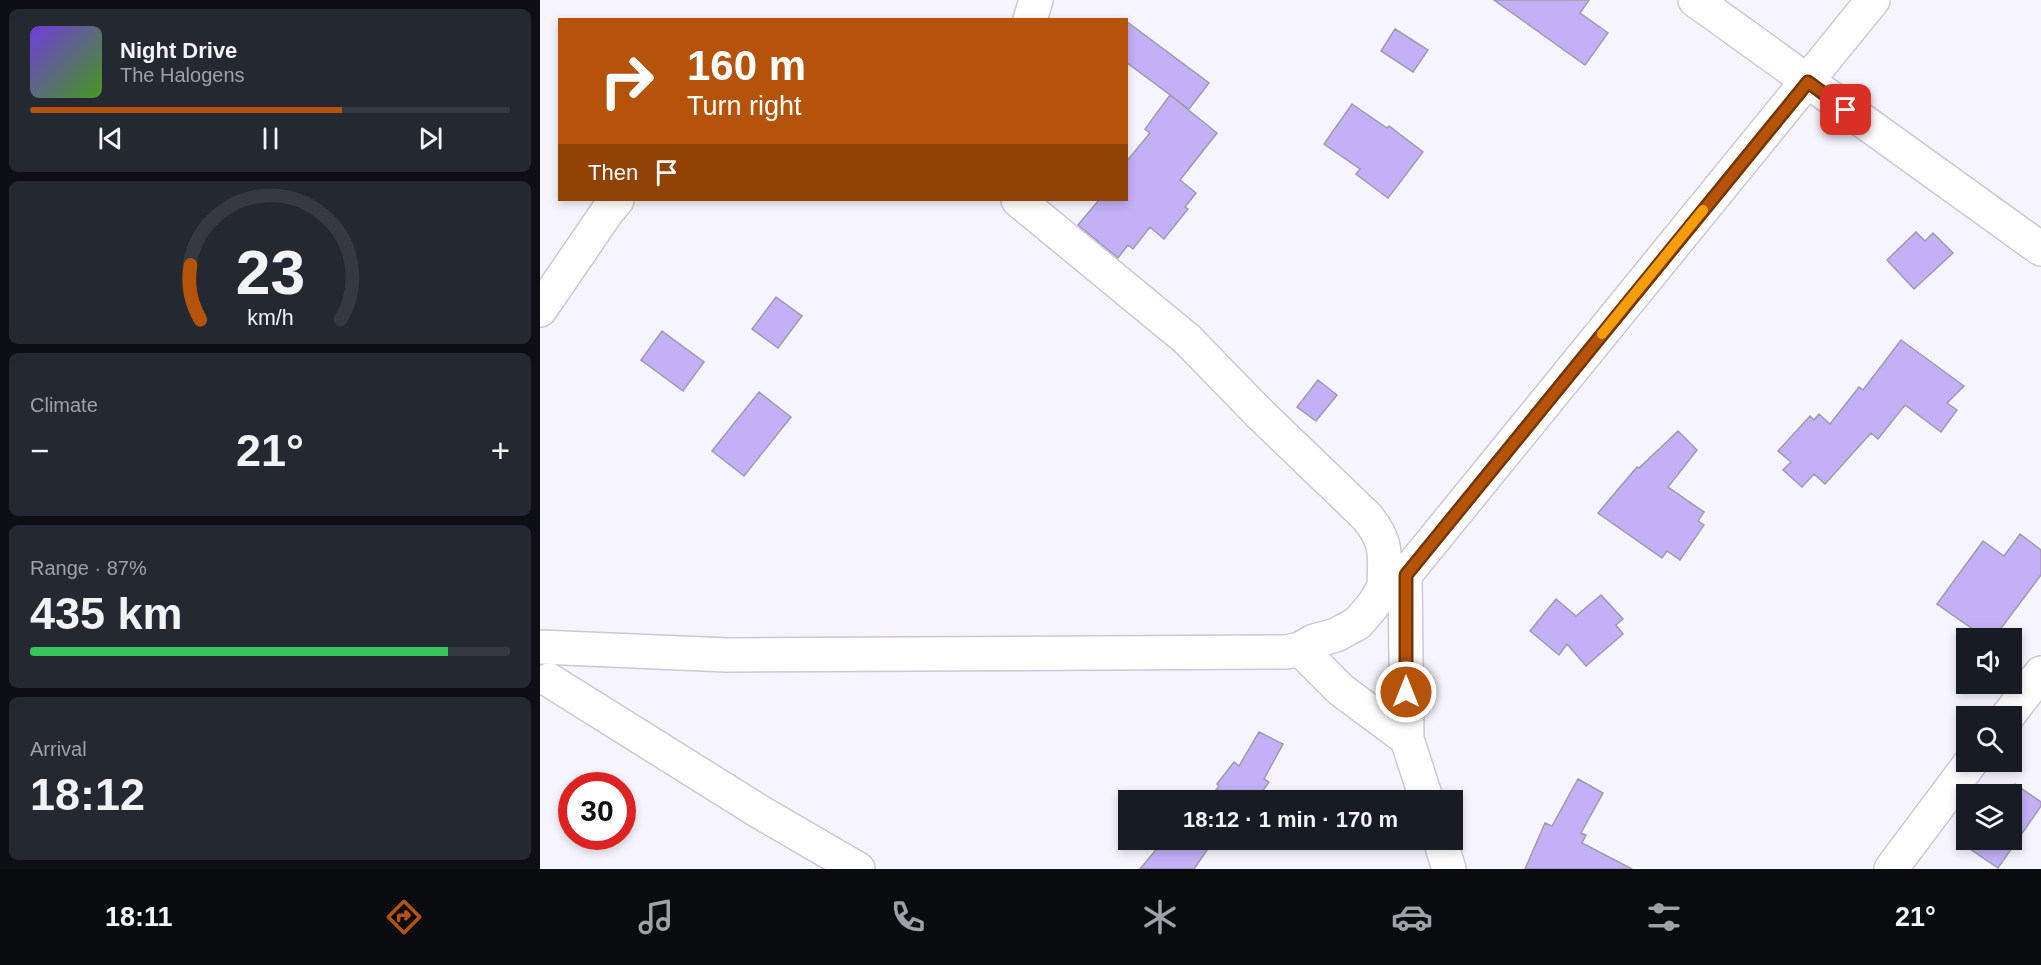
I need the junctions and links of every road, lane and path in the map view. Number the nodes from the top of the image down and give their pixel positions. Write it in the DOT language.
graph roads {
  1 [pos="1036,0"];
  2 [pos="1695,0"];
  3 [pos="1873,0"];
  4 [pos="1031,18"];
  5 [pos="1808,82"];
  6 [pos="616,201"];
  7 [pos="1019,201"];
  8 [pos="2041,249"];
  9 [pos="540,310"];
  10 [pos="1395,581"];
  11 [pos="540,648"];
  12 [pos="573,649"];
  13 [pos="1300,649"];
  14 [pos="2041,673"];
  15 [pos="544,686"];
  16 [pos="2016,706"];
  17 [pos="1407,739"];
  18 [pos="1964,772"];
  19 [pos="1423,790"];
  20 [pos="1443,850"];
  21 [pos="858,869"];
  22 [pos="1449,869"];
  23 [pos="1892,869"];
  1 -- 4 [label="street"];
  2 -- 5 [label="street"];
  3 -- 5 [label="street"];
  5 -- 8 [label="street"];
  5 -- 10 [label="street"];
  6 -- 9 [label="street"];
  7 -- 10 [label="street"];
  10 -- 13 [label="street"];
  10 -- 17 [label="street"];
  11 -- 12 [label="street"];
  12 -- 13 [label="street"];
  12 -- 15 [label="street"];
  13 -- 17 [label="street"];
  14 -- 16 [label="street"];
  15 -- 21 [label="street"];
  17 -- 19 [label="street"];
  18 -- 23 [label="street"];
  20 -- 22 [label="street"];
}
